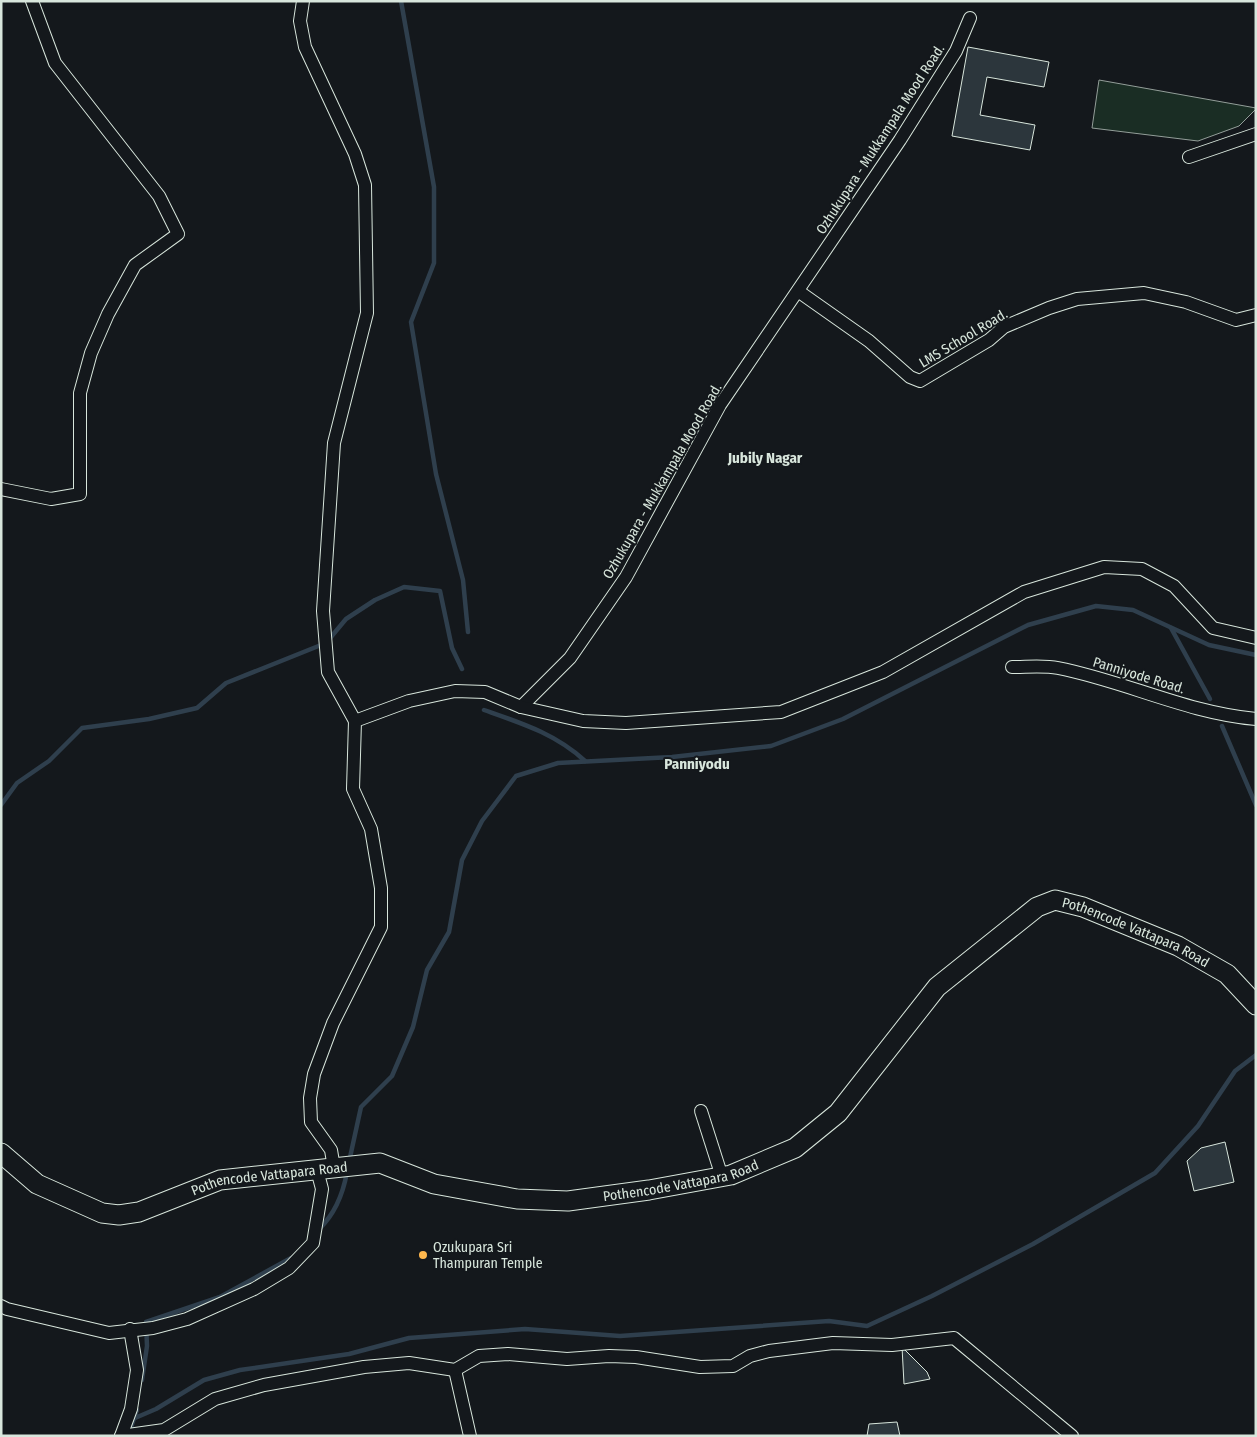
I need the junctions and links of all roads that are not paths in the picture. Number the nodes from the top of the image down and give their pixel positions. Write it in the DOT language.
graph roads {
  1 [pos="32,1"];
  2 [pos="302,1"];
  3 [pos="970,18"];
  4 [pos="1256,134"];
  5 [pos="1189,157"];
  6 [pos="798,291"];
  7 [pos="1256,315"];
  8 [pos="1,489"];
  9 [pos="1256,638"];
  10 [pos="1012,666"];
  11 [pos="521,707"];
  12 [pos="1256,719"];
  13 [pos="355,721"];
  14 [pos="1256,1005"];
  15 [pos="701,1111"];
  16 [pos="1,1153"];
  17 [pos="331,1168"];
  18 [pos="722,1177"];
  19 [pos="1,1306"];
  20 [pos="130,1329"];
  21 [pos="455,1370"];
  22 [pos="121,1436"];
  23 [pos="470,1436"];
  24 [pos="1072,1436"];
  1 -- 8 [label="street"];
  2 -- 13 [label="street"];
  3 -- 6 [label="street, Ozhukupara - Mukkampala Mood Road."];
  4 -- 5 [label="street"];
  6 -- 7 [label="street, LMS School Road."];
  6 -- 11 [label="street, Ozhukupara - Mukkampala Mood Road."];
  9 -- 11 [label="street"];
  10 -- 12 [label="street, Panniyode Road."];
  11 -- 13 [label="street"];
  13 -- 17 [label="street"];
  14 -- 18 [label="main road, Pothencode Vattapara Road"];
  15 -- 18 [label="street"];
  16 -- 17 [label="main road, Pothencode Vattapara Road"];
  17 -- 18 [label="main road, Pothencode Vattapara Road"];
  17 -- 20 [label="street"];
  19 -- 20 [label="street"];
  20 -- 22 [label="street"];
  21 -- 22 [label="street"];
  21 -- 23 [label="street"];
  21 -- 24 [label="street"];
}
